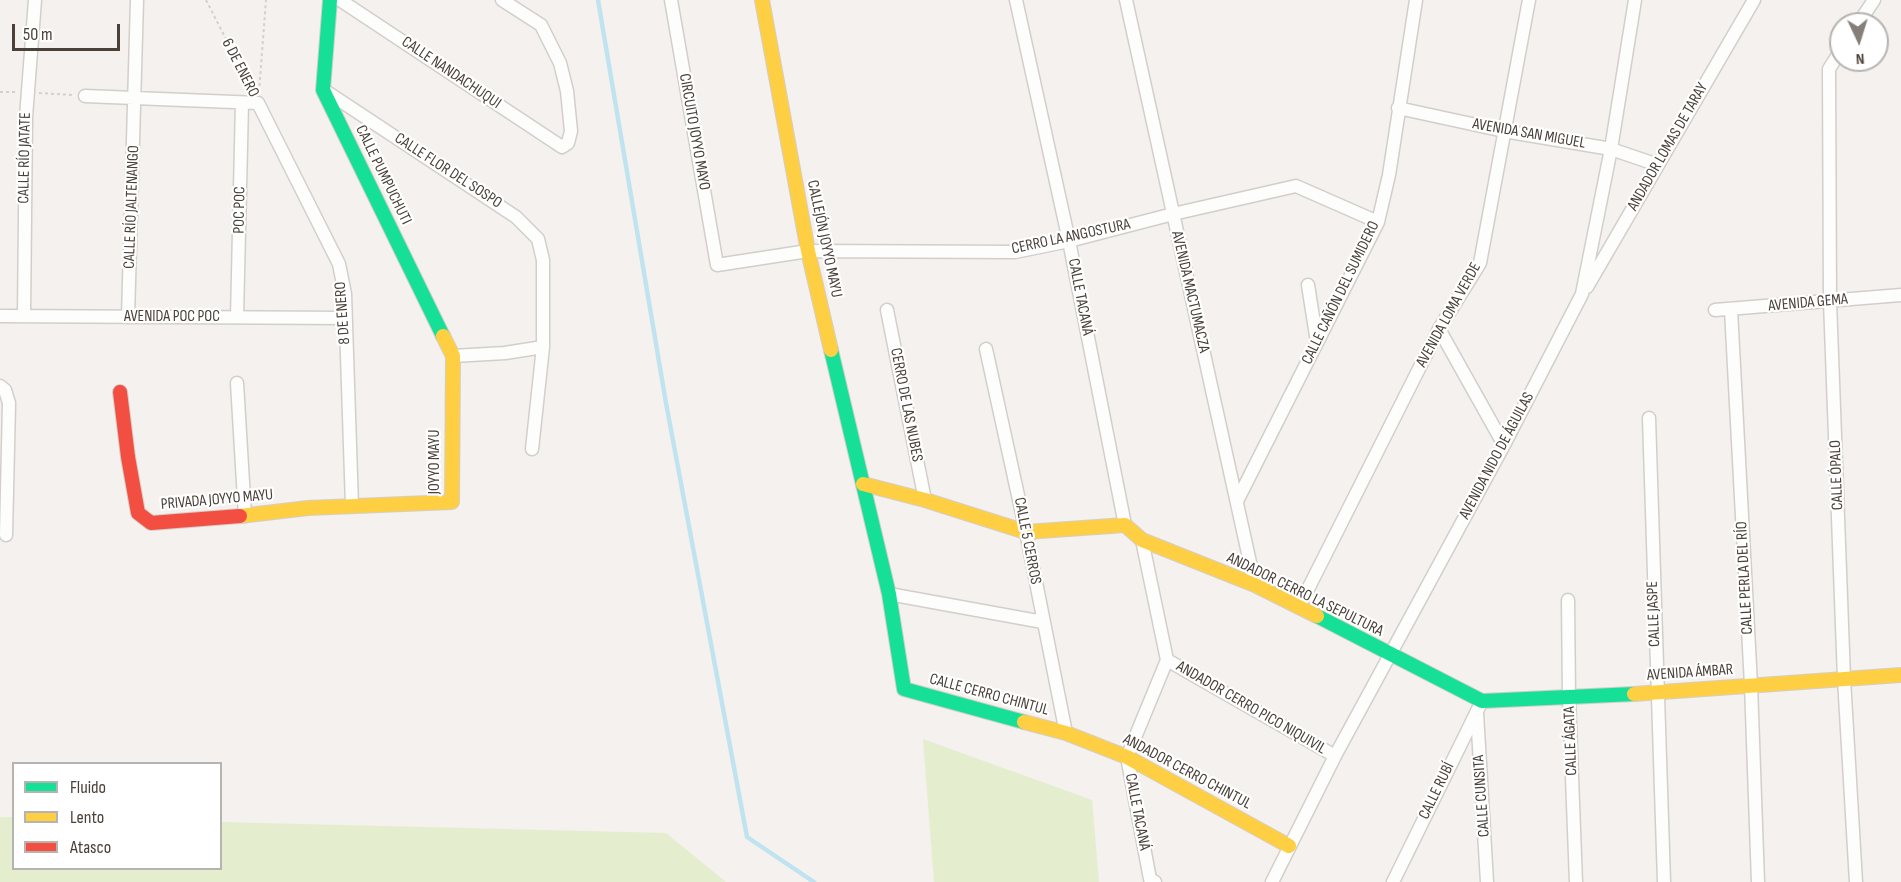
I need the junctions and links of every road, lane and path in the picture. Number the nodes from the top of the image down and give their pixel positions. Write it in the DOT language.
graph roads {
  1 [pos="34,0"];
  2 [pos="137,0"];
  3 [pos="206,0"];
  4 [pos="266,0"];
  5 [pos="330,0"];
  6 [pos="340,0"];
  7 [pos="502,0"];
  8 [pos="671,0"];
  9 [pos="762,0"];
  10 [pos="1016,0"];
  11 [pos="1126,0"];
  12 [pos="1416,0"];
  13 [pos="1529,0"];
  14 [pos="1635,0"];
  15 [pos="1754,0"];
  16 [pos="1829,72"];
  17 [pos="323,90"];
  18 [pos="85,96"];
  19 [pos="135,98"];
  20 [pos="242,103"];
  21 [pos="258,103"];
  22 [pos="1398,108"];
  23 [pos="1504,131"];
  24 [pos="1611,149"];
  25 [pos="1658,165"];
  26 [pos="1173,214"];
  27 [pos="1378,222"];
  28 [pos="1069,241"];
  29 [pos="808,251"];
  30 [pos="717,265"];
  31 [pos="1308,285"];
  32 [pos="1582,294"];
  33 [pos="1901,295"];
  34 [pos="1830,301"];
  35 [pos="887,310"];
  36 [pos="1715,310"];
  37 [pos="1731,310"];
  38 [pos="0,316"];
  39 [pos="24,316"];
  40 [pos="129,317"];
  41 [pos="237,317"];
  42 [pos="345,318"];
  43 [pos="1439,329"];
  44 [pos="1317,342"];
  45 [pos="543,347"];
  46 [pos="986,349"];
  47 [pos="453,356"];
  48 [pos="237,383"];
  49 [pos="0,387"];
  50 [pos="120,392"];
  51 [pos="1649,418"];
  52 [pos="1504,445"];
  53 [pos="532,449"];
  54 [pos="863,483"];
  55 [pos="925,500"];
  56 [pos="1237,501"];
  57 [pos="352,506"];
  58 [pos="245,516"];
  59 [pos="1125,525"];
  60 [pos="1026,532"];
  61 [pos="6,535"];
  62 [pos="1142,540"];
  63 [pos="1255,585"];
  64 [pos="889,594"];
  65 [pos="1568,600"];
  66 [pos="1299,607"];
  67 [pos="1043,622"];
  68 [pos="1390,655"];
  69 [pos="1167,660"];
  70 [pos="1901,675"];
  71 [pos="1844,679"];
  72 [pos="1751,685"];
  73 [pos="1657,692"];
  74 [pos="1569,698"];
  75 [pos="1479,706"];
  76 [pos="1066,734"];
  77 [pos="1335,756"];
  78 [pos="1127,757"];
  79 [pos="1289,846"];
  80 [pos="1402,865"];
  81 [pos="1153,881"];
  82 [pos="1272,882"];
  83 [pos="1393,882"];
  84 [pos="1402,882"];
  85 [pos="1487,882"];
  86 [pos="1576,882"];
  87 [pos="1664,882"];
  88 [pos="1758,882"];
  89 [pos="1856,882"];
  1 -- 39 [label="street, CALLE RÍO JATATE"];
  2 -- 19 [label="street, CALLE RÍO JALTENANGO"];
  3 -- 21 [label="path, 6 DE ENERO"];
  4 -- 21 [label="path"];
  5 -- 17 [label="street"];
  6 -- 7 [label="street, CALLE NANDACHUQUI"];
  8 -- 30 [label="street, CIRCUITO JOYYO MAYO"];
  9 -- 29 [label="street, CALLEJÓN JOYYO MAYU"];
  10 -- 28 [label="street, CALLE TACANÁ"];
  11 -- 26 [label="street, AVENIDA MACTUMACZA"];
  12 -- 22 [label="street, CALLE CAÑÓN DEL SUMIDERO"];
  13 -- 23 [label="street, AVENIDA LOMA VERDE"];
  14 -- 24 [label="street, AVENIDA NIDO DE ÁGUILAS"];
  15 -- 25 [label="street, ANDADOR LOMAS DE TARAY"];
  16 -- 34 [label="street, CALLE ÓPALO"];
  17 -- 45 [label="street, CALLE FLOR DEL SOSPO"];
  17 -- 47 [label="street, CALLE PUMPUCHUTI"];
  18 -- 19 [label="street"];
  19 -- 20 [label="street"];
  19 -- 40 [label="street, CALLE RÍO JALTENANGO"];
  20 -- 21 [label="street"];
  20 -- 41 [label="street, POC POC"];
  21 -- 42 [label="street, 8 DE ENERO"];
  22 -- 23 [label="street, AVENIDA SAN MIGUEL"];
  22 -- 27 [label="street, CALLE CAÑÓN DEL SUMIDERO"];
  23 -- 24 [label="street, AVENIDA SAN MIGUEL"];
  23 -- 43 [label="street, AVENIDA LOMA VERDE"];
  24 -- 25 [label="street, AVENIDA SAN MIGUEL"];
  24 -- 32 [label="street, AVENIDA NIDO DE ÁGUILAS"];
  25 -- 32 [label="street, ANDADOR LOMAS DE TARAY"];
  26 -- 27 [label="street, CERRO LA ANGOSTURA"];
  26 -- 28 [label="street, CERRO LA ANGOSTURA"];
  26 -- 56 [label="street, AVENIDA MACTUMACZA"];
  27 -- 44 [label="street, CALLE CAÑÓN DEL SUMIDERO"];
  28 -- 29 [label="street, CERRO LA ANGOSTURA"];
  28 -- 59 [label="street, CALLE TACANÁ"];
  29 -- 30 [label="street, CERRO LA ANGOSTURA"];
  29 -- 54 [label="street, CALLEJÓN JOYYO MAYU"];
  31 -- 44 [label="street"];
  32 -- 52 [label="street, AVENIDA NIDO DE ÁGUILAS"];
  33 -- 34 [label="street, AVENIDA GEMA"];
  34 -- 37 [label="street, AVENIDA GEMA"];
  34 -- 71 [label="street, CALLE ÓPALO"];
  35 -- 55 [label="street, CERRO DE LAS NUBES"];
  36 -- 37 [label="street, AVENIDA GEMA"];
  37 -- 72 [label="street, CALLE PERLA DEL RÍO"];
  38 -- 39 [label="street, AVENIDA POC POC"];
  39 -- 40 [label="street, AVENIDA POC POC"];
  40 -- 41 [label="street, AVENIDA POC POC"];
  41 -- 42 [label="street, AVENIDA POC POC"];
  42 -- 57 [label="street, 8 DE ENERO"];
  43 -- 52 [label="street"];
  43 -- 66 [label="street, AVENIDA LOMA VERDE"];
  44 -- 56 [label="street, CALLE CAÑÓN DEL SUMIDERO"];
  45 -- 47 [label="street"];
  45 -- 53 [label="street"];
  46 -- 60 [label="street, CALLE 5 CERROS"];
  47 -- 57 [label="street, JOYYO MAYU"];
  48 -- 58 [label="street"];
  49 -- 61 [label="street"];
  50 -- 58 [label="street, PRIVADA JOYYO MAYU"];
  51 -- 73 [label="street, CALLE JASPE"];
  52 -- 68 [label="street, AVENIDA NIDO DE ÁGUILAS"];
  54 -- 55 [label="street"];
  54 -- 64 [label="street"];
  55 -- 60 [label="street"];
  56 -- 63 [label="street, AVENIDA MACTUMACZA"];
  57 -- 58 [label="street, PRIVADA JOYYO MAYU"];
  59 -- 60 [label="street"];
  59 -- 62 [label="street, ANDADOR CERRO LA SEPULTURA"];
  60 -- 67 [label="street, CALLE 5 CERROS"];
  62 -- 63 [label="street, ANDADOR CERRO LA SEPULTURA"];
  62 -- 69 [label="street"];
  63 -- 66 [label="street, ANDADOR CERRO LA SEPULTURA"];
  64 -- 67 [label="street"];
  64 -- 76 [label="street, CALLE CERRO CHINTUL"];
  65 -- 74 [label="street, CALLE ÁGATA"];
  66 -- 68 [label="street, ANDADOR CERRO LA SEPULTURA"];
  67 -- 76 [label="street, CALLE 5 CERROS"];
  68 -- 75 [label="street, ANDADOR CERRO LA SEPULTURA"];
  68 -- 77 [label="street, AVENIDA NIDO DE ÁGUILAS"];
  69 -- 77 [label="street, ANDADOR CERRO PICO NIQUIVIL"];
  69 -- 78 [label="street, CALLE TACANÁ"];
  70 -- 71 [label="street, AVENIDA ÁMBAR"];
  71 -- 72 [label="street, AVENIDA ÁMBAR"];
  71 -- 89 [label="street, CALLE ÓPALO"];
  72 -- 73 [label="street, AVENIDA ÁMBAR"];
  72 -- 88 [label="street, CALLE PERLA DEL RÍO"];
  73 -- 74 [label="street, AVENIDA ÁMBAR"];
  73 -- 87 [label="street, CALLE JASPE"];
  74 -- 75 [label="street, AVENIDA ÁMBAR"];
  74 -- 86 [label="street, CALLE ÁGATA"];
  75 -- 80 [label="street, CALLE RUBÍ"];
  75 -- 85 [label="street, CALLE CUNSITA"];
  76 -- 78 [label="street, ANDADOR CERRO CHINTUL"];
  77 -- 79 [label="street, AVENIDA NIDO DE ÁGUILAS"];
  78 -- 79 [label="street, ANDADOR CERRO CHINTUL"];
  78 -- 81 [label="street, CALLE TACANÁ"];
  79 -- 82 [label="street, AVENIDA NIDO DE ÁGUILAS"];
  80 -- 83 [label="street, CALLE RUBÍ"];
  80 -- 84 [label="street"];
}
